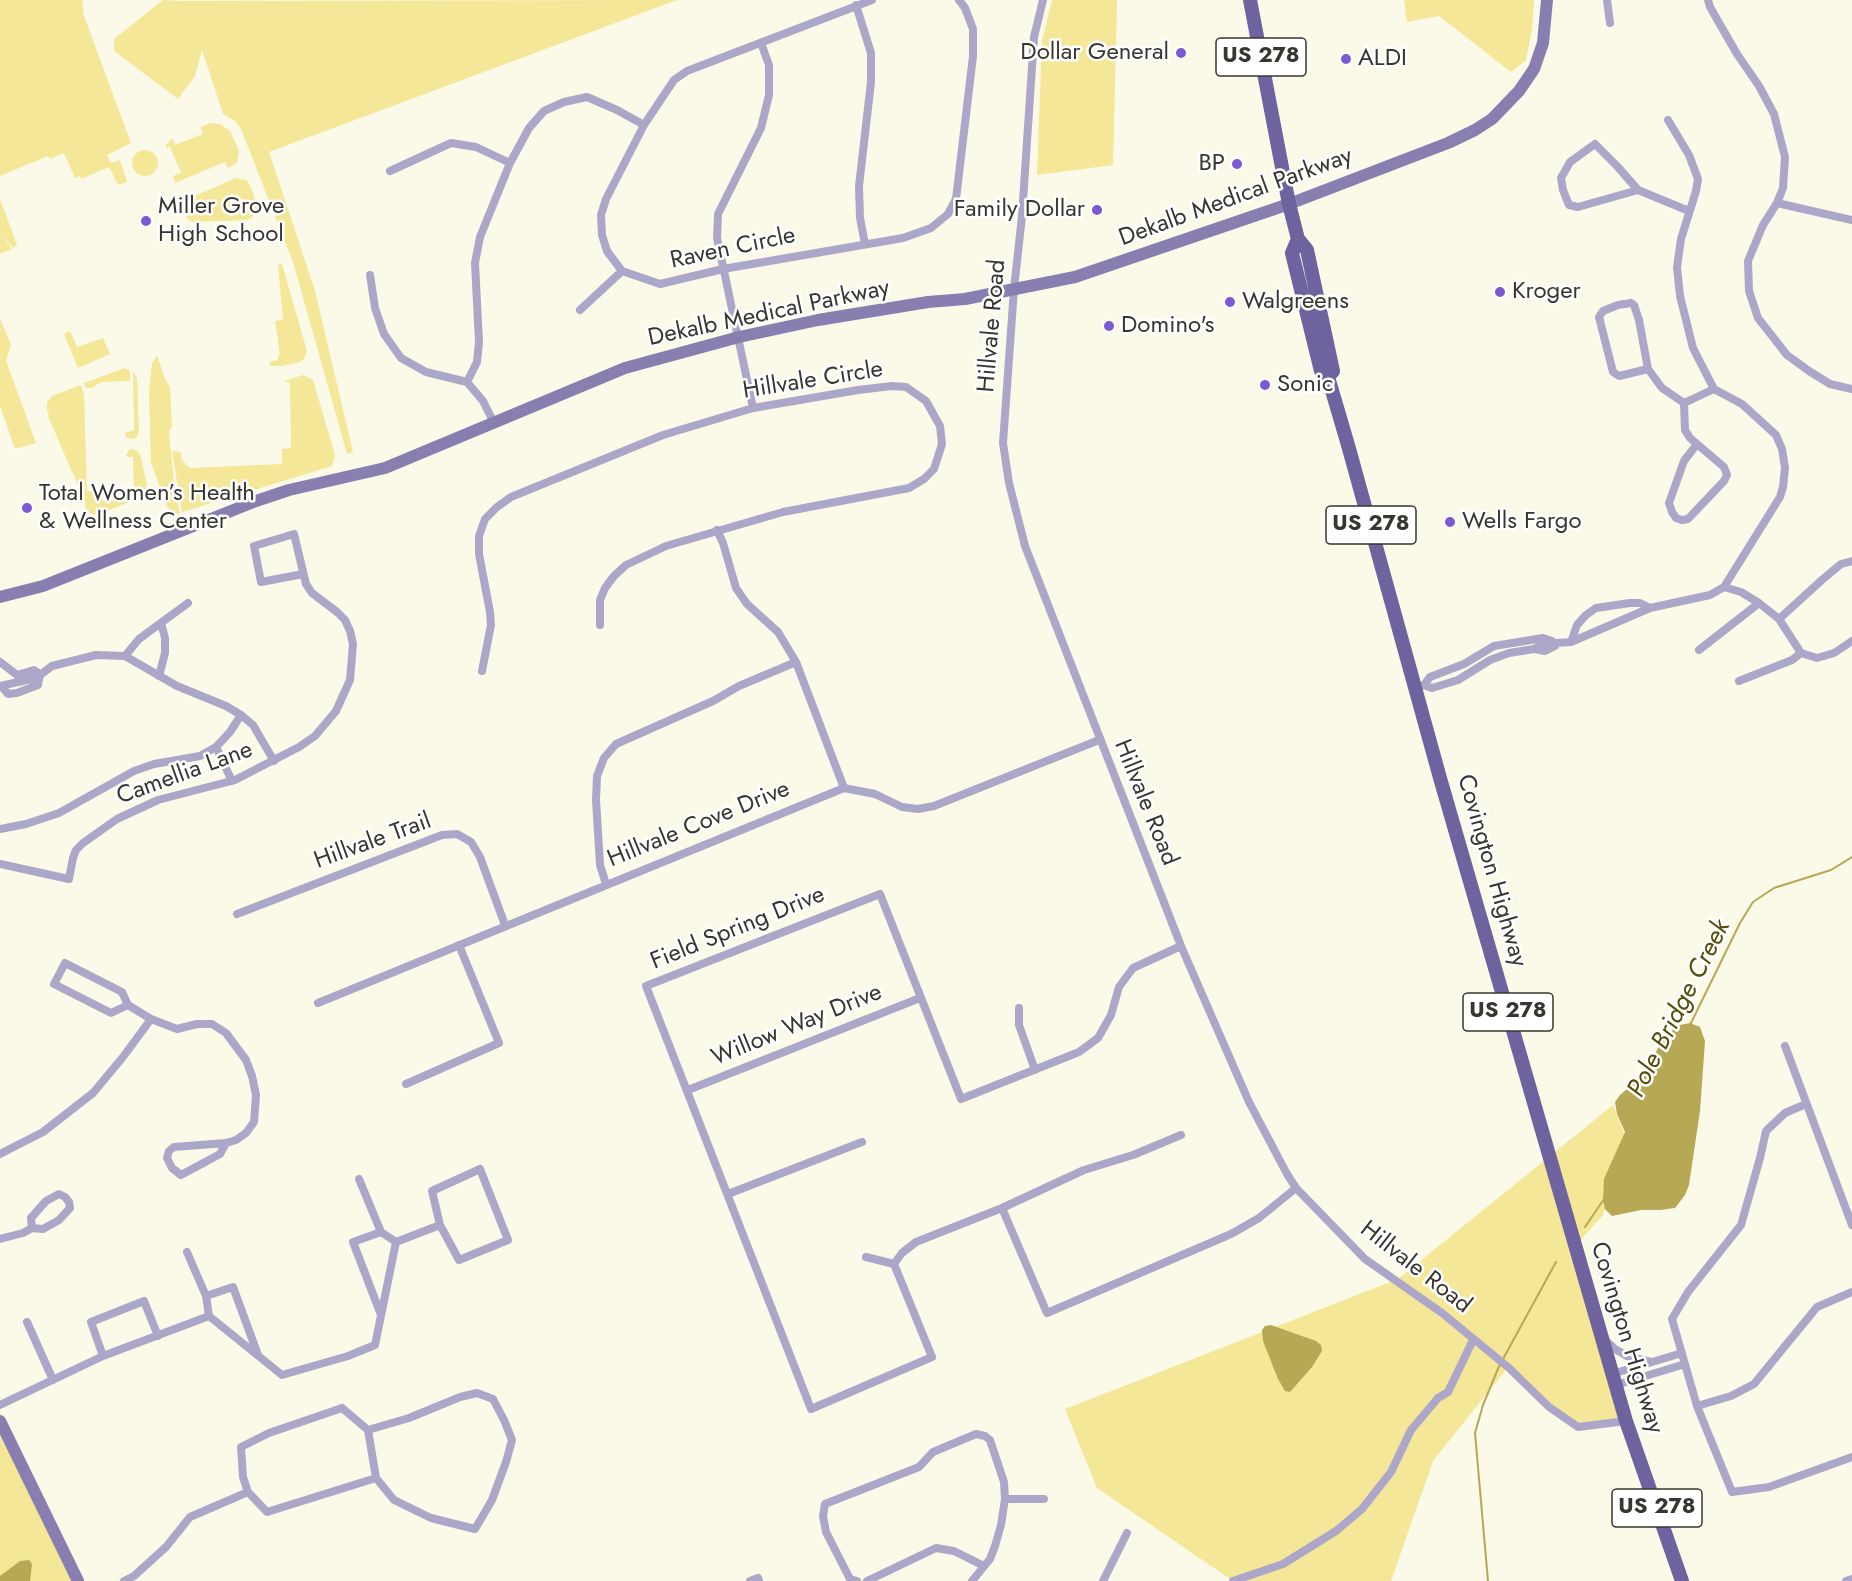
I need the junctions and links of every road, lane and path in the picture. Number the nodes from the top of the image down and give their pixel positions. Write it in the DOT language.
graph roads {
  1 [pos="872,0"];
  2 [pos="959,0"];
  3 [pos="1044,0"];
  4 [pos="1250,0"];
  5 [pos="1547,0"];
  6 [pos="1607,0"];
  7 [pos="1708,0"];
  8 [pos="856,5"];
  9 [pos="1610,23"];
  10 [pos="761,43"];
  11 [pos="1668,120"];
  12 [pos="644,126"];
  13 [pos="510,163"];
  14 [pos="390,171"];
  15 [pos="1638,190"];
  16 [pos="1777,203"];
  17 [pos="1289,204"];
  18 [pos="1689,211"];
  19 [pos="1852,220"];
  20 [pos="865,244"];
  21 [pos="723,269"];
  22 [pos="622,271"];
  23 [pos="370,275"];
  24 [pos="1014,289"];
  25 [pos="580,310"];
  26 [pos="739,337"];
  27 [pos="1648,369"];
  28 [pos="467,382"];
  29 [pos="1714,389"];
  30 [pos="1852,389"];
  31 [pos="1684,404"];
  32 [pos="753,408"];
  33 [pos="494,423"];
  34 [pos="1697,444"];
  35 [pos="717,530"];
  36 [pos="1852,561"];
  37 [pos="303,574"];
  38 [pos="1724,587"];
  39 [pos="0,597"];
  40 [pos="188,603"];
  41 [pos="1759,603"];
  42 [pos="1650,608"];
  43 [pos="1779,619"];
  44 [pos="160,623"];
  45 [pos="600,625"];
  46 [pos="1526,640"];
  47 [pos="1852,641"];
  48 [pos="1571,642"];
  49 [pos="1558,644"];
  50 [pos="1530,650"];
  51 [pos="1699,650"];
  52 [pos="1801,653"];
  53 [pos="125,656"];
  54 [pos="0,662"];
  55 [pos="796,662"];
  56 [pos="482,671"];
  57 [pos="159,676"];
  58 [pos="1739,681"];
  59 [pos="19,683"];
  60 [pos="1,686"];
  61 [pos="1420,686"];
  62 [pos="241,715"];
  63 [pos="1099,740"];
  64 [pos="216,747"];
  65 [pos="274,761"];
  66 [pos="232,781"];
  67 [pos="844,788"];
  68 [pos="0,829"];
  69 [pos="0,864"];
  70 [pos="606,884"];
  71 [pos="237,914"];
  72 [pos="505,925"];
  73 [pos="459,945"];
  74 [pos="1181,946"];
  75 [pos="920,998"];
  76 [pos="318,1003"];
  77 [pos="128,1005"];
  78 [pos="1019,1008"];
  79 [pos="151,1019"];
  80 [pos="1785,1046"];
  81 [pos="1035,1070"];
  82 [pos="406,1084"];
  83 [pos="688,1090"];
  84 [pos="1806,1104"];
  85 [pos="1181,1136"];
  86 [pos="862,1142"];
  87 [pos="226,1143"];
  88 [pos="0,1154"];
  89 [pos="359,1179"];
  90 [pos="1296,1188"];
  91 [pos="728,1194"];
  92 [pos="1002,1208"];
  93 [pos="440,1225"];
  94 [pos="1852,1225"];
  95 [pos="32,1228"];
  96 [pos="381,1232"];
  97 [pos="0,1239"];
  98 [pos="396,1242"];
  99 [pos="187,1252"];
  100 [pos="866,1257"];
  101 [pos="894,1264"];
  102 [pos="1852,1292"];
  103 [pos="206,1296"];
  104 [pos="209,1316"];
  105 [pos="381,1316"];
  106 [pos="27,1322"];
  107 [pos="158,1336"];
  108 [pos="1601,1336"];
  109 [pos="1473,1340"];
  110 [pos="1682,1353"];
  111 [pos="103,1356"];
  112 [pos="258,1356"];
  113 [pos="1651,1362"];
  114 [pos="1685,1364"];
  115 [pos="1614,1379"];
  116 [pos="53,1380"];
  117 [pos="0,1405"];
  118 [pos="1697,1406"];
  119 [pos="0,1421"];
  120 [pos="1626,1421"];
  121 [pos="368,1430"];
  122 [pos="1852,1457"];
  123 [pos="376,1478"];
  124 [pos="248,1492"];
  125 [pos="1005,1499"];
  126 [pos="1044,1499"];
  127 [pos="1127,1533"];
  128 [pos="984,1566"];
  129 [pos="1852,1579"];
  130 [pos="78,1581"];
  131 [pos="124,1581"];
  132 [pos="750,1581"];
  133 [pos="759,1581"];
  134 [pos="857,1581"];
  135 [pos="867,1581"];
  136 [pos="972,1581"];
  137 [pos="1103,1581"];
  138 [pos="1233,1581"];
  139 [pos="1683,1581"];
  140 [pos="1846,1581"];
  1 -- 8 [label="street"];
  2 -- 20 [label="street, Raven Circle"];
  3 -- 24 [label="street, Hillvale Road"];
  4 -- 17 [label="main road, Covington Highway / US 278"];
  5 -- 17 [label="main road, Dekalb Medical Parkway"];
  6 -- 9 [label="street"];
  7 -- 16 [label="street"];
  8 -- 10 [label="street"];
  8 -- 20 [label="street"];
  10 -- 12 [label="street"];
  10 -- 21 [label="street"];
  11 -- 18 [label="street"];
  12 -- 13 [label="street"];
  12 -- 22 [label="street"];
  13 -- 14 [label="street"];
  13 -- 28 [label="street"];
  15 -- 15 [label="street"];
  15 -- 18 [label="street"];
  16 -- 19 [label="street"];
  16 -- 30 [label="street"];
  17 -- 24 [label="main road, Dekalb Medical Parkway"];
  17 -- 61 [label="main road, Covington Highway / US 278"];
  18 -- 29 [label="street"];
  20 -- 21 [label="street, Raven Circle"];
  21 -- 22 [label="street, Raven Circle"];
  21 -- 26 [label="street"];
  22 -- 25 [label="street"];
  23 -- 28 [label="street"];
  24 -- 26 [label="main road, Dekalb Medical Parkway"];
  24 -- 63 [label="street, Hillvale Road"];
  26 -- 32 [label="street"];
  26 -- 33 [label="main road, Dekalb Medical Parkway"];
  27 -- 27 [label="street"];
  27 -- 31 [label="street"];
  28 -- 33 [label="street"];
  29 -- 31 [label="street"];
  29 -- 38 [label="street"];
  31 -- 34 [label="street"];
  32 -- 35 [label="street, Hillvale Circle"];
  32 -- 56 [label="street, Hillvale Circle"];
  33 -- 39 [label="main road, Dekalb Medical Parkway"];
  34 -- 34 [label="street"];
  35 -- 45 [label="street, Hillvale Circle"];
  35 -- 55 [label="street"];
  36 -- 43 [label="street"];
  37 -- 37 [label="street, Camellia Lane"];
  37 -- 65 [label="street, Camellia Lane"];
  38 -- 41 [label="street"];
  38 -- 42 [label="street"];
  40 -- 44 [label="street"];
  41 -- 43 [label="street"];
  41 -- 51 [label="street"];
  42 -- 48 [label="street"];
  42 -- 48 [label="street"];
  43 -- 52 [label="street"];
  44 -- 53 [label="street"];
  44 -- 57 [label="street"];
  46 -- 49 [label="street"];
  46 -- 50 [label="street"];
  46 -- 61 [label="street"];
  47 -- 52 [label="street"];
  48 -- 49 [label="street"];
  49 -- 50 [label="street"];
  50 -- 61 [label="street"];
  52 -- 58 [label="street"];
  53 -- 57 [label="street, Camellia Lane"];
  53 -- 59 [label="street, Camellia Lane"];
  54 -- 59 [label="street"];
  55 -- 67 [label="street"];
  55 -- 70 [label="street"];
  57 -- 62 [label="street, Camellia Lane"];
  59 -- 60 [label="street, Camellia Lane"];
  61 -- 108 [label="main road, Covington Highway / US 278"];
  62 -- 64 [label="street, Camellia Lane"];
  62 -- 65 [label="street, Camellia Lane"];
  63 -- 67 [label="street"];
  63 -- 74 [label="street, Hillvale Road"];
  64 -- 66 [label="street"];
  64 -- 68 [label="street, Camellia Lane"];
  65 -- 66 [label="street, Camellia Lane"];
  66 -- 69 [label="street, Camellia Lane"];
  67 -- 70 [label="street, Hillvale Cove Drive"];
  70 -- 72 [label="street, Hillvale Cove Drive"];
  71 -- 72 [label="street, Hillvale Trail"];
  72 -- 73 [label="street, Hillvale Cove Drive"];
  73 -- 76 [label="street, Hillvale Cove Drive"];
  73 -- 82 [label="street"];
  74 -- 81 [label="street, Field Spring Drive"];
  74 -- 90 [label="street, Hillvale Road"];
  75 -- 81 [label="street, Field Spring Drive"];
  75 -- 83 [label="street, Willow Way Drive"];
  75 -- 83 [label="street, Field Spring Drive"];
  77 -- 77 [label="street"];
  77 -- 79 [label="street"];
  78 -- 81 [label="street"];
  79 -- 87 [label="street"];
  79 -- 88 [label="street"];
  80 -- 84 [label="street"];
  83 -- 91 [label="street, Field Spring Drive"];
  84 -- 94 [label="street"];
  84 -- 110 [label="street"];
  85 -- 92 [label="street"];
  86 -- 91 [label="street"];
  87 -- 87 [label="street"];
  89 -- 96 [label="street"];
  90 -- 92 [label="street"];
  90 -- 109 [label="street, Hillvale Road"];
  91 -- 101 [label="street, Field Spring Drive"];
  92 -- 101 [label="street"];
  93 -- 93 [label="street"];
  93 -- 98 [label="street"];
  95 -- 95 [label="street"];
  95 -- 97 [label="street"];
  96 -- 98 [label="street"];
  96 -- 105 [label="street"];
  98 -- 105 [label="street"];
  99 -- 103 [label="street"];
  100 -- 101 [label="street"];
  102 -- 118 [label="street"];
  103 -- 104 [label="street"];
  103 -- 112 [label="street"];
  104 -- 107 [label="street"];
  104 -- 112 [label="street"];
  105 -- 112 [label="street"];
  106 -- 116 [label="street"];
  107 -- 111 [label="street"];
  107 -- 111 [label="street"];
  108 -- 113 [label="street"];
  108 -- 115 [label="main road, Covington Highway / US 278"];
  109 -- 120 [label="street, Hillvale Road"];
  109 -- 138 [label="street"];
  110 -- 113 [label="street"];
  110 -- 114 [label="street"];
  111 -- 116 [label="street"];
  113 -- 115 [label="street"];
  114 -- 115 [label="street"];
  114 -- 118 [label="street"];
  115 -- 120 [label="main road, Covington Highway / US 278"];
  116 -- 117 [label="street"];
  118 -- 122 [label="street"];
  119 -- 130 [label="main road"];
  120 -- 139 [label="main road, Covington Highway / US 278"];
  121 -- 123 [label="street"];
  121 -- 123 [label="street"];
  121 -- 124 [label="street"];
  123 -- 124 [label="street"];
  124 -- 131 [label="street"];
  125 -- 126 [label="street"];
  125 -- 128 [label="street"];
  125 -- 134 [label="street"];
  127 -- 137 [label="street"];
  128 -- 135 [label="street"];
  128 -- 136 [label="street"];
  129 -- 140 [label="street"];
  132 -- 133 [label="street"];
}
